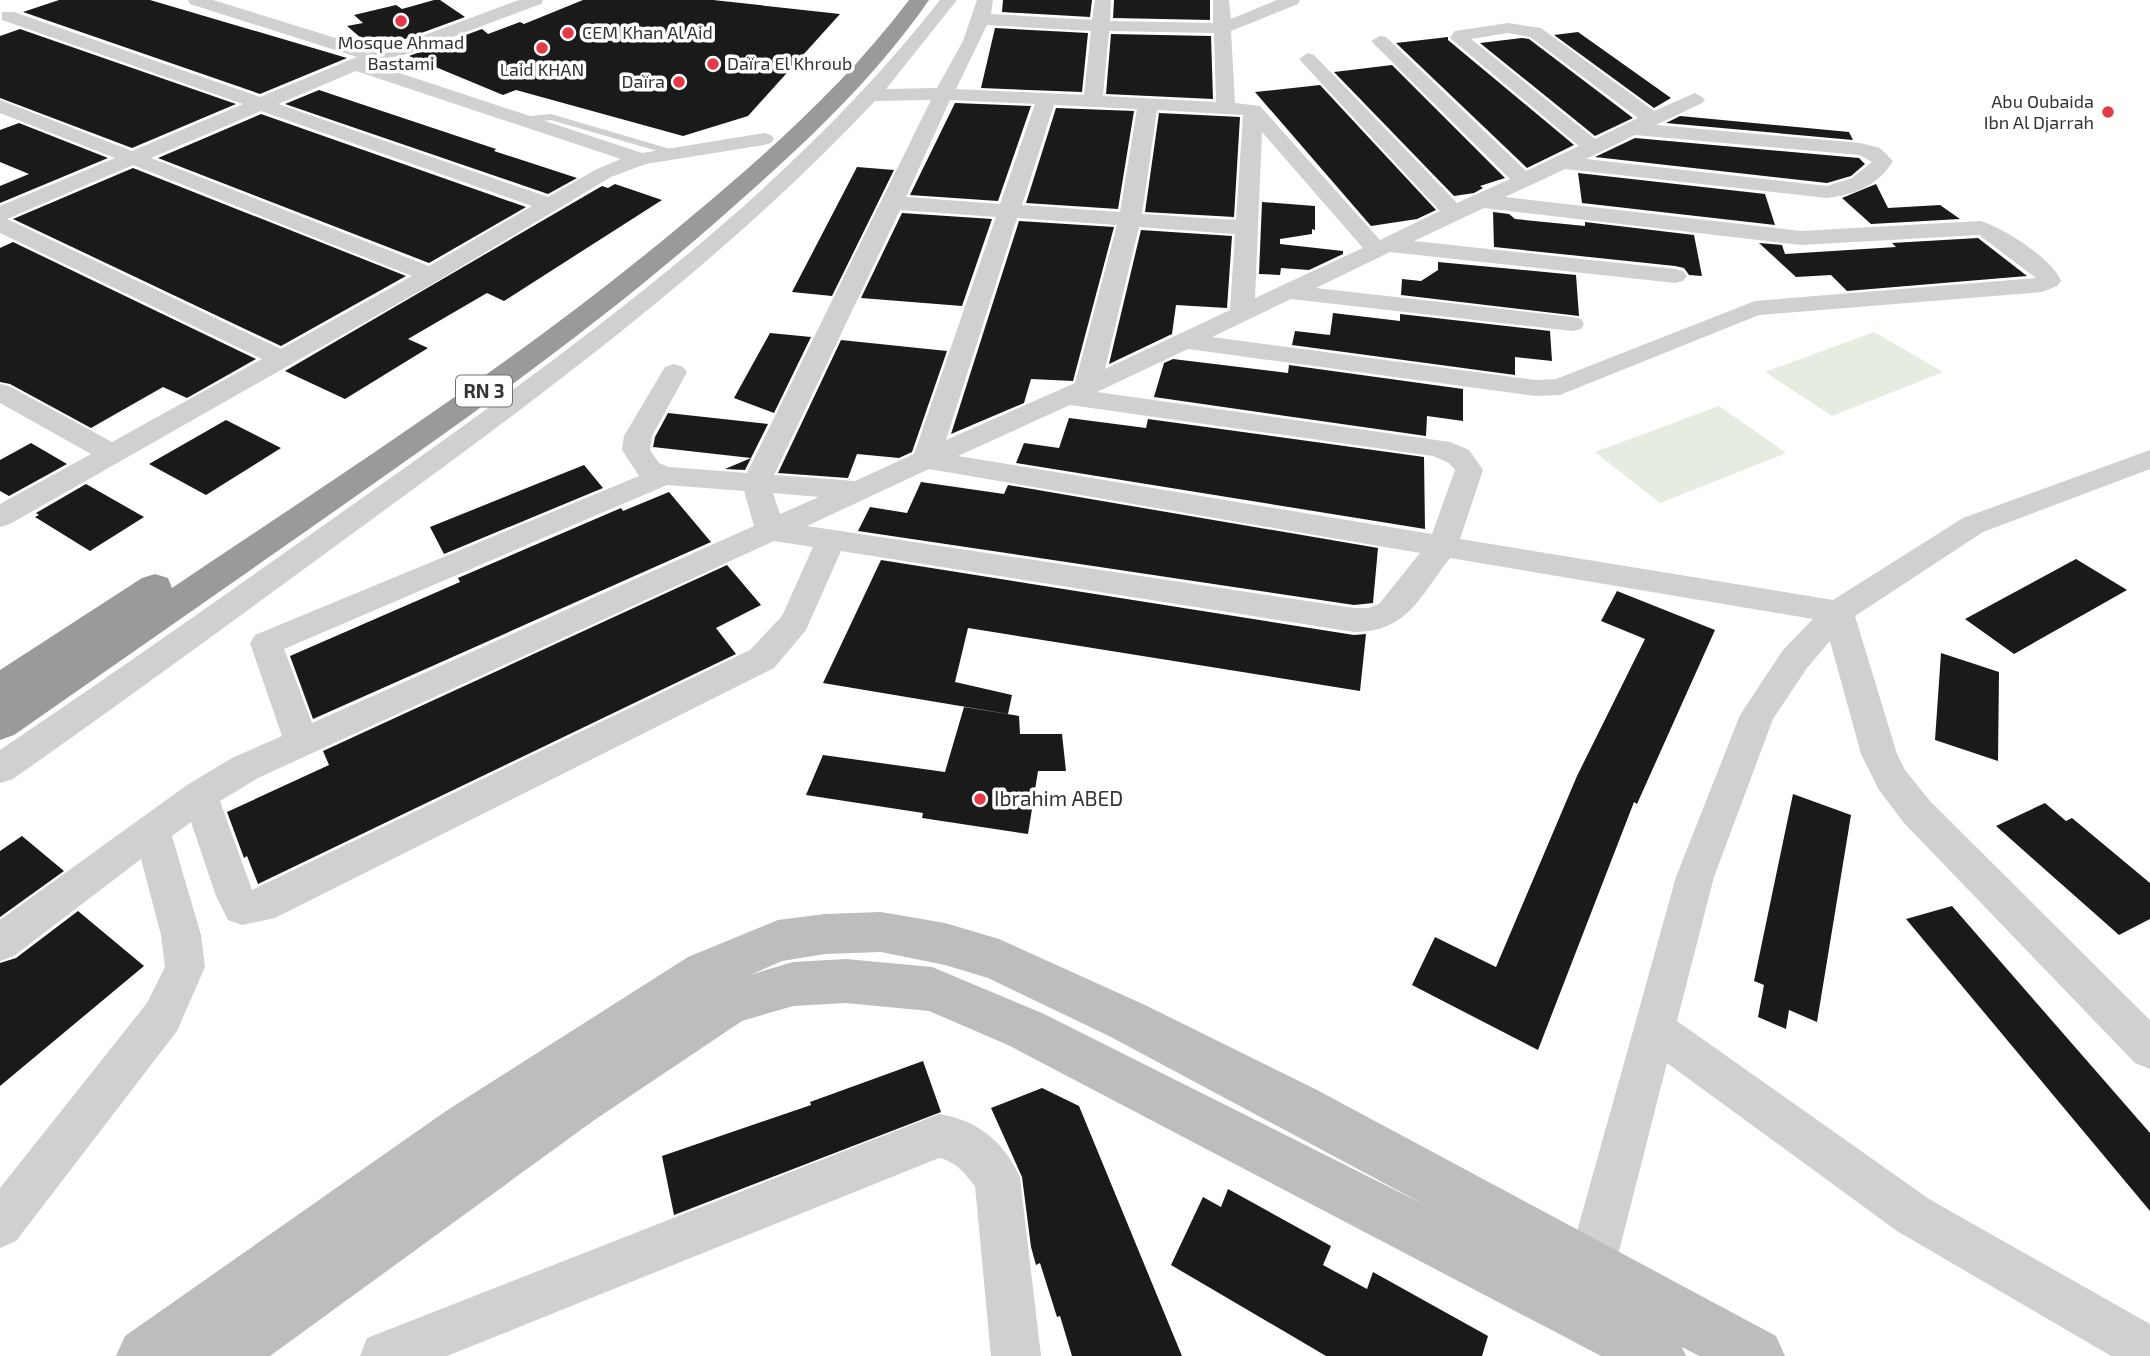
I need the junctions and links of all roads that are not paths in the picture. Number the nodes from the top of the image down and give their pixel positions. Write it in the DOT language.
graph roads {
  1 [pos="196,0"];
  2 [pos="535,0"];
  3 [pos="892,0"];
  4 [pos="919,0"];
  5 [pos="949,0"];
  6 [pos="1103,0"];
  7 [pos="1222,0"];
  8 [pos="1292,0"];
  9 [pos="984,9"];
  10 [pos="9,13"];
  11 [pos="1099,26"];
  12 [pos="1223,28"];
  13 [pos="1380,41"];
  14 [pos="379,54"];
  15 [pos="1308,59"];
  16 [pos="354,64"];
  17 [pos="943,94"];
  18 [pos="870,96"];
  19 [pos="1046,99"];
  20 [pos="1695,99"];
  21 [pos="1093,101"];
  22 [pos="259,104"];
  23 [pos="1148,104"];
  24 [pos="0,106"];
  25 [pos="1226,108"];
  26 [pos="1254,110"];
  27 [pos="521,120"];
  28 [pos="1642,124"];
  29 [pos="764,139"];
  30 [pos="1592,147"];
  31 [pos="674,153"];
  32 [pos="133,157"];
  33 [pos="641,159"];
  34 [pos="1561,162"];
  35 [pos="1524,181"];
  36 [pos="1484,201"];
  37 [pos="894,203"];
  38 [pos="550,205"];
  39 [pos="1009,212"];
  40 [pos="0,214"];
  41 [pos="1455,214"];
  42 [pos="1130,220"];
  43 [pos="0,225"];
  44 [pos="1247,228"];
  45 [pos="1383,248"];
  46 [pos="431,275"];
  47 [pos="1675,276"];
  48 [pos="1290,292"];
  49 [pos="1242,314"];
  50 [pos="1572,324"];
  51 [pos="1185,341"];
  52 [pos="282,359"];
  53 [pos="674,372"];
  54 [pos="1076,392"];
  55 [pos="1,394"];
  56 [pos="112,454"];
  57 [pos="2150,459"];
  58 [pos="926,460"];
  59 [pos="664,476"];
  60 [pos="756,483"];
  61 [pos="859,490"];
  62 [pos="0,517"];
  63 [pos="770,530"];
  64 [pos="831,540"];
  65 [pos="1443,545"];
  66 [pos="1838,612"];
  67 [pos="220,615"];
  68 [pos="266,643"];
  69 [pos="0,689"];
  70 [pos="0,724"];
  71 [pos="301,741"];
  72 [pos="0,769"];
  73 [pos="200,795"];
  74 [pos="152,830"];
  75 [pos="0,943"];
  76 [pos="1655,1030"];
  77 [pos="2150,1049"];
  78 [pos="0,1225"];
  79 [pos="1581,1287"];
  80 [pos="2150,1351"];
  81 [pos="145,1356"];
  82 [pos="222,1356"];
  83 [pos="385,1356"];
  84 [pos="1017,1356"];
  85 [pos="1657,1356"];
  86 [pos="1756,1356"];
  1 -- 14 [label="street"];
  2 -- 14 [label="street"];
  3 -- 29 [label="highway, RN 3"];
  4 -- 70 [label="highway, RN 3"];
  5 -- 18 [label="street"];
  6 -- 11 [label="street"];
  7 -- 12 [label="street"];
  8 -- 12 [label="street"];
  9 -- 11 [label="street"];
  9 -- 17 [label="street"];
  10 -- 22 [label="street"];
  11 -- 12 [label="street"];
  11 -- 21 [label="street"];
  12 -- 25 [label="street"];
  13 -- 35 [label="street"];
  14 -- 16 [label="street"];
  15 -- 41 [label="street"];
  16 -- 22 [label="street"];
  16 -- 27 [label="street"];
  17 -- 18 [label="street"];
  17 -- 19 [label="street"];
  17 -- 37 [label="street"];
  18 -- 67 [label="street"];
  19 -- 21 [label="street"];
  19 -- 39 [label="street"];
  20 -- 28 [label="street"];
  21 -- 23 [label="street"];
  22 -- 32 [label="street"];
  22 -- 38 [label="street"];
  23 -- 25 [label="street"];
  23 -- 42 [label="street"];
  24 -- 32 [label="street"];
  25 -- 26 [label="street"];
  26 -- 44 [label="street"];
  26 -- 45 [label="street"];
  27 -- 31 [label="lane"];
  27 -- 33 [label="street"];
  28 -- 30 [label="street"];
  28 -- 30 [label="street"];
  28 -- 34 [label="street"];
  29 -- 31 [label="street"];
  29 -- 69 [label="highway, RN 3"];
  30 -- 34 [label="street"];
  31 -- 33 [label="street"];
  32 -- 40 [label="street"];
  32 -- 46 [label="street"];
  33 -- 38 [label="street"];
  34 -- 35 [label="street"];
  35 -- 36 [label="street"];
  36 -- 41 [label="street"];
  36 -- 51 [label="street"];
  37 -- 39 [label="street"];
  37 -- 60 [label="street"];
  38 -- 46 [label="street"];
  39 -- 42 [label="street"];
  39 -- 58 [label="street"];
  41 -- 45 [label="street"];
  42 -- 44 [label="street"];
  42 -- 54 [label="street"];
  43 -- 52 [label="street"];
  44 -- 49 [label="street"];
  45 -- 47 [label="street"];
  45 -- 48 [label="street"];
  46 -- 52 [label="street"];
  48 -- 49 [label="street"];
  48 -- 50 [label="street"];
  49 -- 51 [label="street"];
  51 -- 54 [label="street"];
  52 -- 56 [label="street"];
  53 -- 59 [label="street"];
  54 -- 58 [label="street"];
  54 -- 65 [label="street"];
  55 -- 56 [label="street"];
  56 -- 62 [label="street"];
  57 -- 66 [label="street"];
  58 -- 61 [label="street"];
  58 -- 65 [label="street"];
  59 -- 60 [label="street"];
  59 -- 68 [label="street"];
  60 -- 61 [label="street"];
  60 -- 63 [label="street"];
  61 -- 63 [label="street"];
  63 -- 64 [label="street"];
  63 -- 71 [label="street"];
  64 -- 65 [label="street"];
  64 -- 73 [label="street"];
  65 -- 66 [label="street"];
  66 -- 76 [label="street"];
  66 -- 77 [label="street"];
  67 -- 68 [label="street"];
  67 -- 72 [label="street"];
  68 -- 71 [label="street"];
  71 -- 73 [label="street"];
  73 -- 74 [label="street"];
  74 -- 75 [label="street"];
  74 -- 78 [label="street"];
  76 -- 79 [label="street"];
  76 -- 80 [label="street"];
  79 -- 81 [label="main road"];
  79 -- 82 [label="main road"];
  79 -- 85 [label="main road"];
  79 -- 86 [label="main road"];
  83 -- 84 [label="street"];
}
